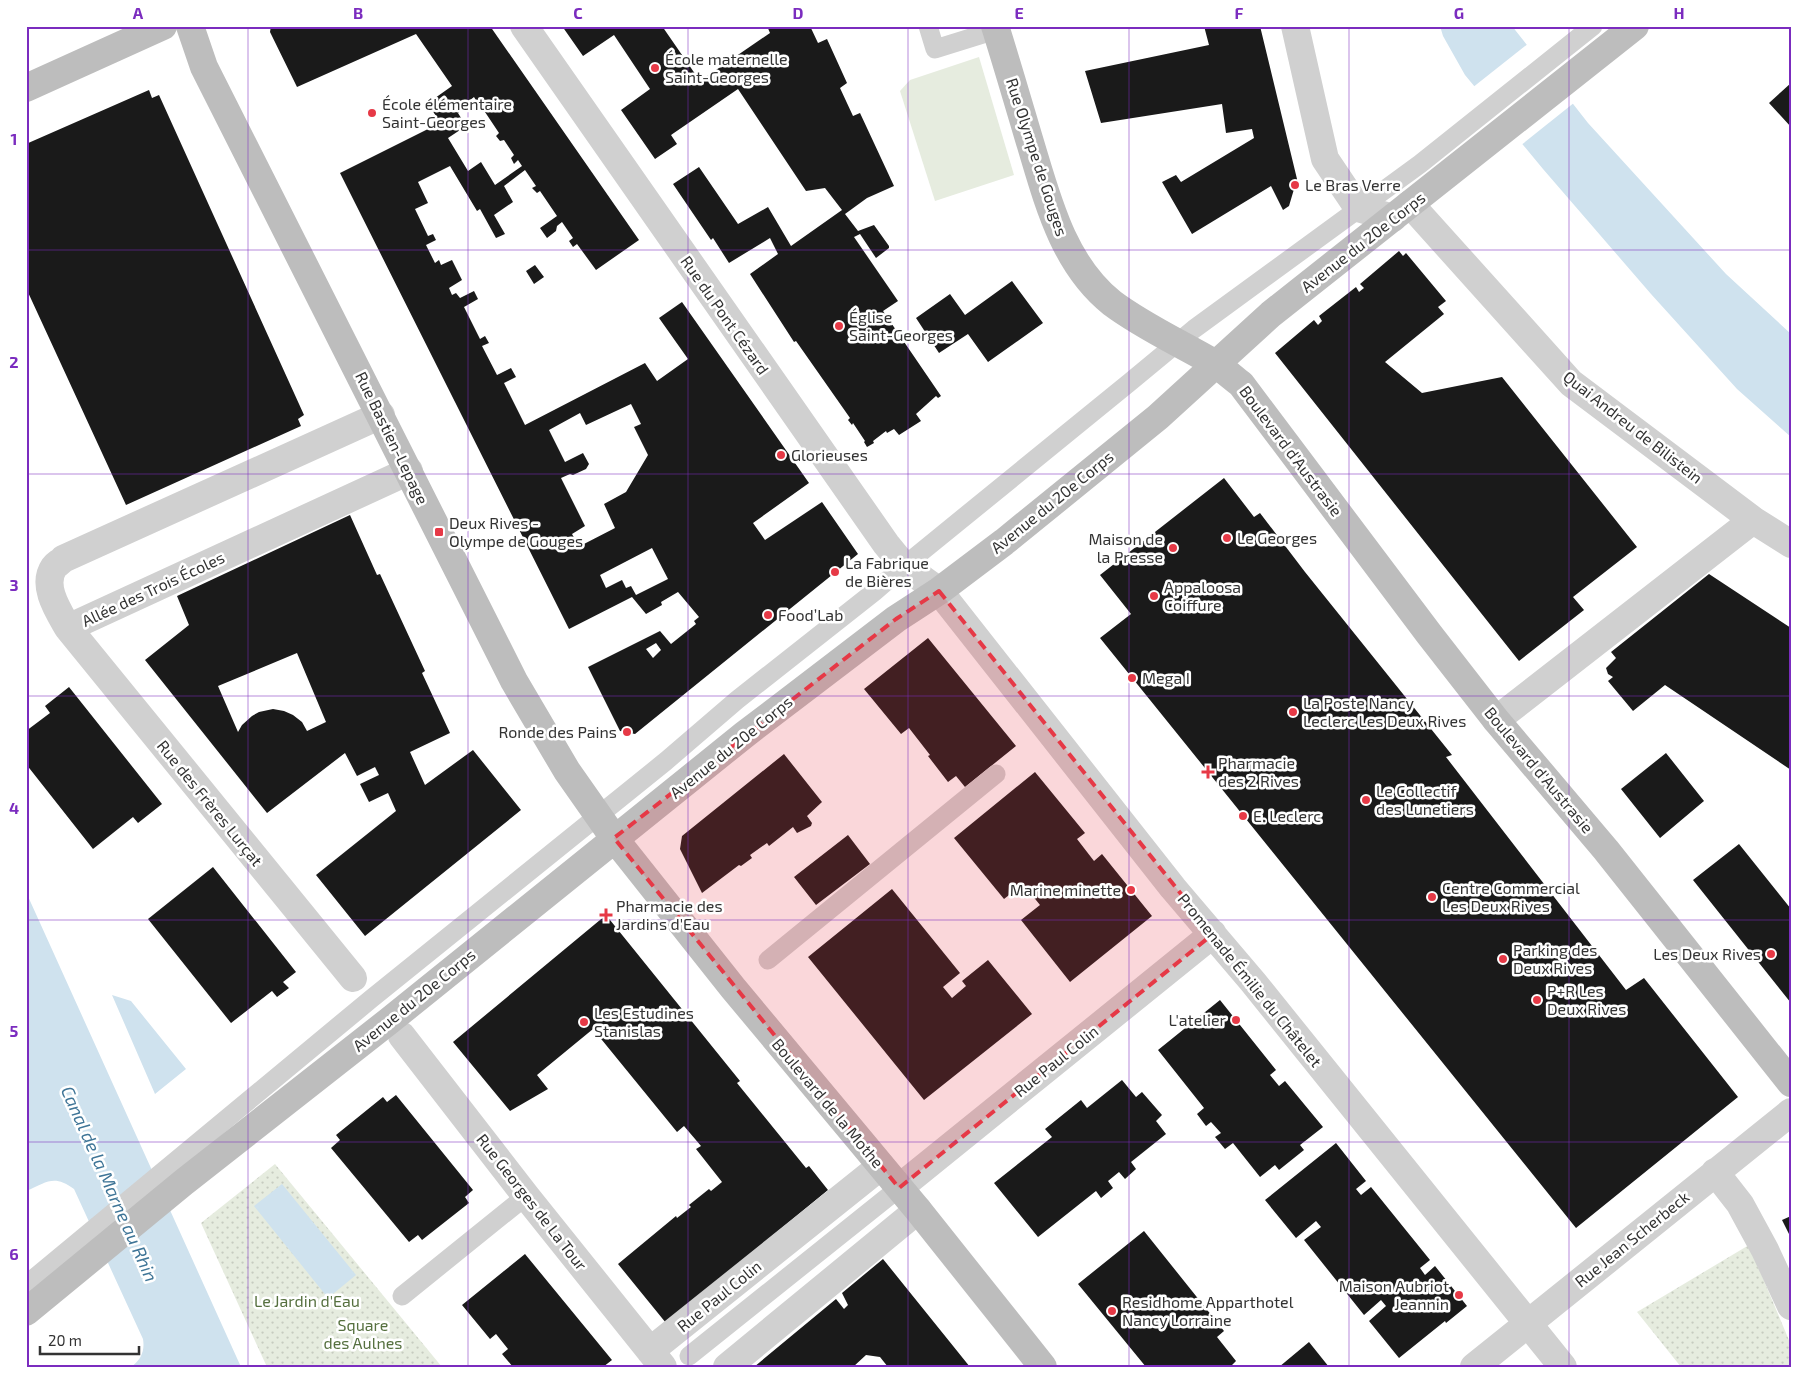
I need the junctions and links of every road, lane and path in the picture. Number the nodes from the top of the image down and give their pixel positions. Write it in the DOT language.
graph roads {
  1 [pos="163,26"];
  2 [pos="190,26"];
  3 [pos="524,26"];
  4 [pos="928,26"];
  5 [pos="1295,26"];
  6 [pos="1593,26"];
  7 [pos="1635,26"];
  8 [pos="996,28"];
  9 [pos="26,88"];
  10 [pos="1428,174"];
  11 [pos="1358,208"];
  12 [pos="1402,211"];
  13 [pos="1176,343"];
  14 [pos="1215,364"];
  15 [pos="381,415"];
  16 [pos="409,471"];
  17 [pos="1753,520"];
  18 [pos="1791,544"];
  19 [pos="904,566"];
  20 [pos="939,591"];
  21 [pos="68,628"];
  22 [pos="1496,720"];
  23 [pos="996,774"];
  24 [pos="599,815"];
  25 [pos="614,838"];
  26 [pos="1213,934"];
  27 [pos="768,960"];
  28 [pos="353,978"];
  29 [pos="402,1036"];
  30 [pos="1791,1083"];
  31 [pos="1791,1112"];
  32 [pos="881,1166"];
  33 [pos="179,1172"];
  34 [pos="1715,1172"];
  35 [pos="899,1188"];
  36 [pos="526,1196"];
  37 [pos="918,1210"];
  38 [pos="61,1269"];
  39 [pos="26,1285"];
  40 [pos="402,1296"];
  41 [pos="1791,1306"];
  42 [pos="26,1312"];
  43 [pos="1528,1323"];
  44 [pos="689,1356"];
  45 [pos="657,1359"];
  46 [pos="726,1367"];
  47 [pos="1043,1367"];
  48 [pos="1474,1367"];
  49 [pos="1563,1367"];
  1 -- 9 [label="street"];
  2 -- 15 [label="street, Rue Bastien-Lepage"];
  3 -- 19 [label="street, Rue du Pont Cézard"];
  4 -- 8 [label="lane"];
  5 -- 11 [label="street"];
  6 -- 10 [label="lane"];
  7 -- 10 [label="street, Avenue du 20e Corps"];
  8 -- 13 [label="street, Rue Olympe de Gouges"];
  10 -- 11 [label="lane"];
  10 -- 12 [label="street, Avenue du 20e Corps"];
  11 -- 12 [label="street"];
  11 -- 13 [label="lane"];
  12 -- 14 [label="street, Avenue du 20e Corps"];
  12 -- 17 [label="street, Quai Andreu de Bilistein"];
  13 -- 14 [label="street, Rue Olympe de Gouges"];
  13 -- 19 [label="lane"];
  14 -- 20 [label="street, Avenue du 20e Corps"];
  14 -- 22 [label="street, Boulevard d'Austrasie"];
  15 -- 16 [label="street, Rue Bastien-Lepage"];
  15 -- 21 [label="street, Allée des Trois Écoles"];
  16 -- 21 [label="street, Allée des Trois Écoles"];
  16 -- 24 [label="street, Rue Bastien-Lepage"];
  17 -- 18 [label="street, Quai Andreu de Bilistein"];
  17 -- 22 [label="street"];
  19 -- 20 [label="street, Rue du Pont Cézard"];
  19 -- 24 [label="lane"];
  20 -- 25 [label="street, Avenue du 20e Corps"];
  20 -- 26 [label="street, Promenade Émilie du Châtelet"];
  21 -- 28 [label="street, Rue des Frères Lurçat"];
  22 -- 30 [label="street, Boulevard d'Austrasie"];
  23 -- 27 [label="lane"];
  24 -- 25 [label="street, Rue Bastien-Lepage"];
  24 -- 33 [label="lane"];
  25 -- 32 [label="street, Boulevard de la Mothe"];
  25 -- 33 [label="street, Avenue du 20e Corps"];
  26 -- 35 [label="street, Rue Paul Colin"];
  26 -- 43 [label="street, Promenade Émilie du Châtelet"];
  29 -- 36 [label="street, Rue Georges de La Tour"];
  31 -- 34 [label="street, Rue Jean Scherbeck"];
  32 -- 35 [label="street, Boulevard de la Mothe"];
  32 -- 45 [label="street, Rue Paul Colin"];
  33 -- 38 [label="street, Avenue du 20e Corps"];
  34 -- 41 [label="street"];
  34 -- 43 [label="street, Rue Jean Scherbeck"];
  35 -- 37 [label="street, Boulevard de la Mothe"];
  35 -- 44 [label="lane"];
  36 -- 40 [label="lane"];
  36 -- 45 [label="street, Rue Georges de La Tour"];
  37 -- 46 [label="street"];
  37 -- 47 [label="street, Boulevard de la Mothe"];
  38 -- 39 [label="lane"];
  38 -- 42 [label="street, Avenue du 20e Corps"];
  43 -- 48 [label="street, Rue Jean Scherbeck"];
  43 -- 49 [label="street, Promenade Émilie du Châtelet"];
}
